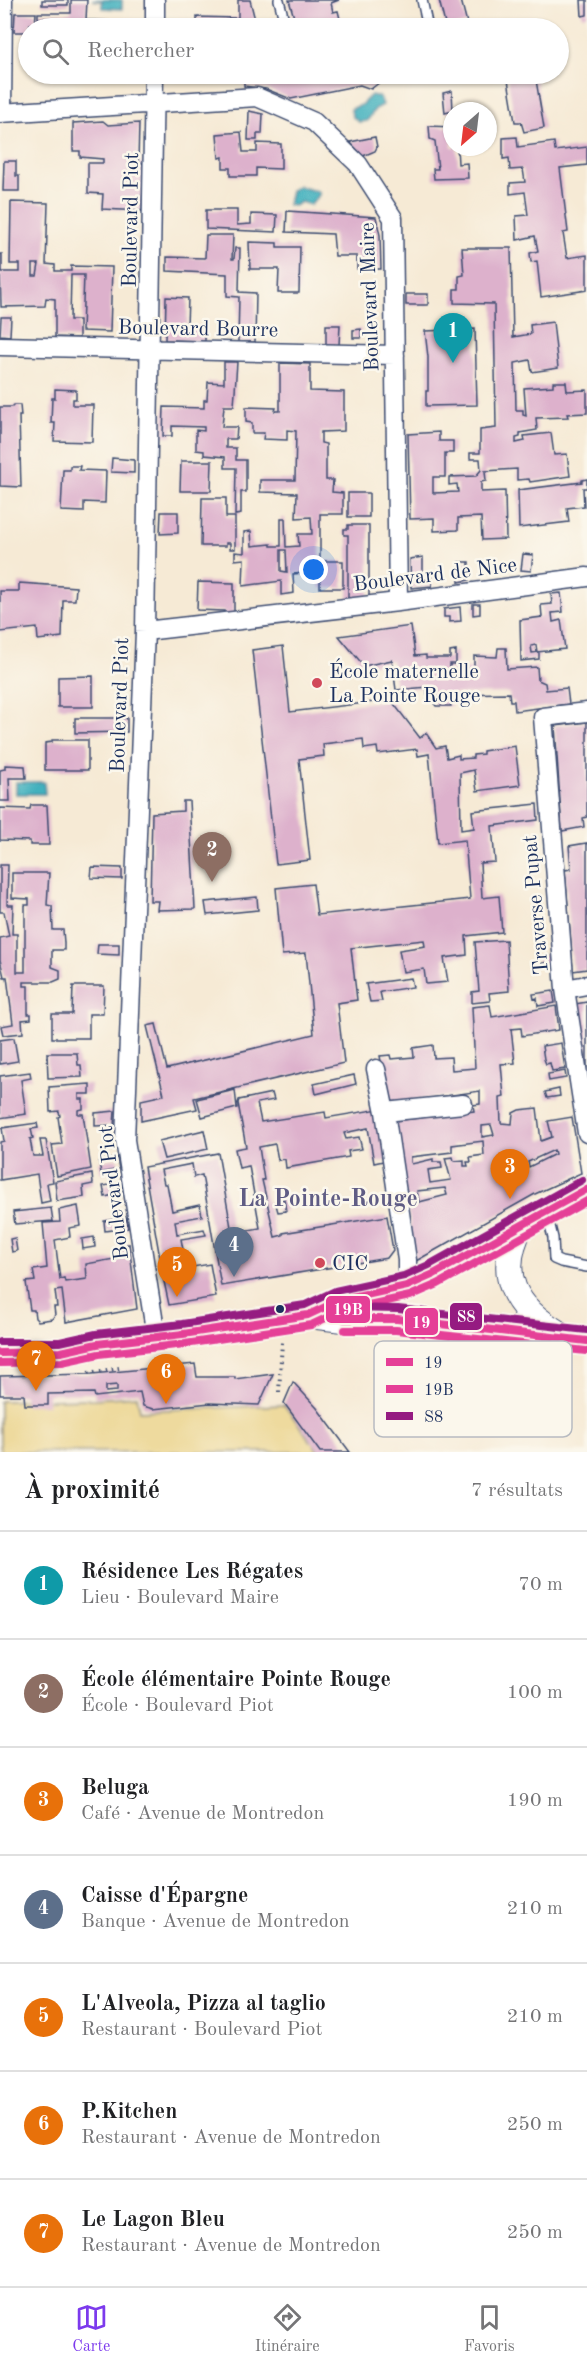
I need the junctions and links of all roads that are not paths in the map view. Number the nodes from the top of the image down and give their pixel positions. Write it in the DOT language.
graph roads {
  1 [pos="3,0"];
  2 [pos="155,0"];
  3 [pos="279,0"];
  4 [pos="422,0"];
  5 [pos="155,18"];
  6 [pos="284,18"];
  7 [pos="426,18"];
  8 [pos="154,84"];
  9 [pos="153,103"];
  10 [pos="1,113"];
  11 [pos="0,346"];
  12 [pos="151,350"];
  13 [pos="395,354"];
  14 [pos="587,577"];
  15 [pos="398,602"];
  16 [pos="145,631"];
  17 [pos="587,712"];
  18 [pos="587,985"];
  19 [pos="564,989"];
  20 [pos="376,1069"];
  21 [pos="463,1104"];
  22 [pos="385,1113"];
  23 [pos="587,1133"];
  24 [pos="587,1189"];
  25 [pos="546,1211"];
  26 [pos="521,1225"];
  27 [pos="587,1267"];
  28 [pos="407,1286"];
  29 [pos="308,1315"];
  30 [pos="156,1336"];
  31 [pos="575,1339"];
  32 [pos="0,1353"];
  1 -- 10 [label="street"];
  2 -- 5 [label="street"];
  3 -- 6 [label="lane"];
  4 -- 7 [label="lane"];
  8 -- 9 [label="street, Boulevard Piot"];
  9 -- 10 [label="street, Boulevard Maire"];
  9 -- 12 [label="street, Boulevard Piot"];
  9 -- 13 [label="street, Boulevard Maire"];
  11 -- 12 [label="street, Boulevard Bourre"];
  12 -- 13 [label="street, Boulevard Bourre"];
  12 -- 16 [label="street, Boulevard Piot"];
  13 -- 15 [label="street, Boulevard Maire"];
  14 -- 15 [label="street, Boulevard de Nice"];
  15 -- 16 [label="street, Boulevard de Nice"];
  16 -- 30 [label="street, Boulevard Piot"];
  17 -- 19 [label="street, Traverse Pupat"];
  18 -- 19 [label="street"];
  19 -- 23 [label="street, Traverse Pupat"];
  20 -- 22 [label="street"];
  21 -- 22 [label="street"];
  22 -- 28 [label="street"];
  24 -- 25 [label="street"];
  25 -- 26 [label="street"];
  25 -- 27 [label="lane"];
  26 -- 28 [label="street"];
  26 -- 31 [label="street"];
  28 -- 29 [label="street"];
  29 -- 30 [label="street"];
  29 -- 31 [label="street"];
  30 -- 32 [label="street"];
}
